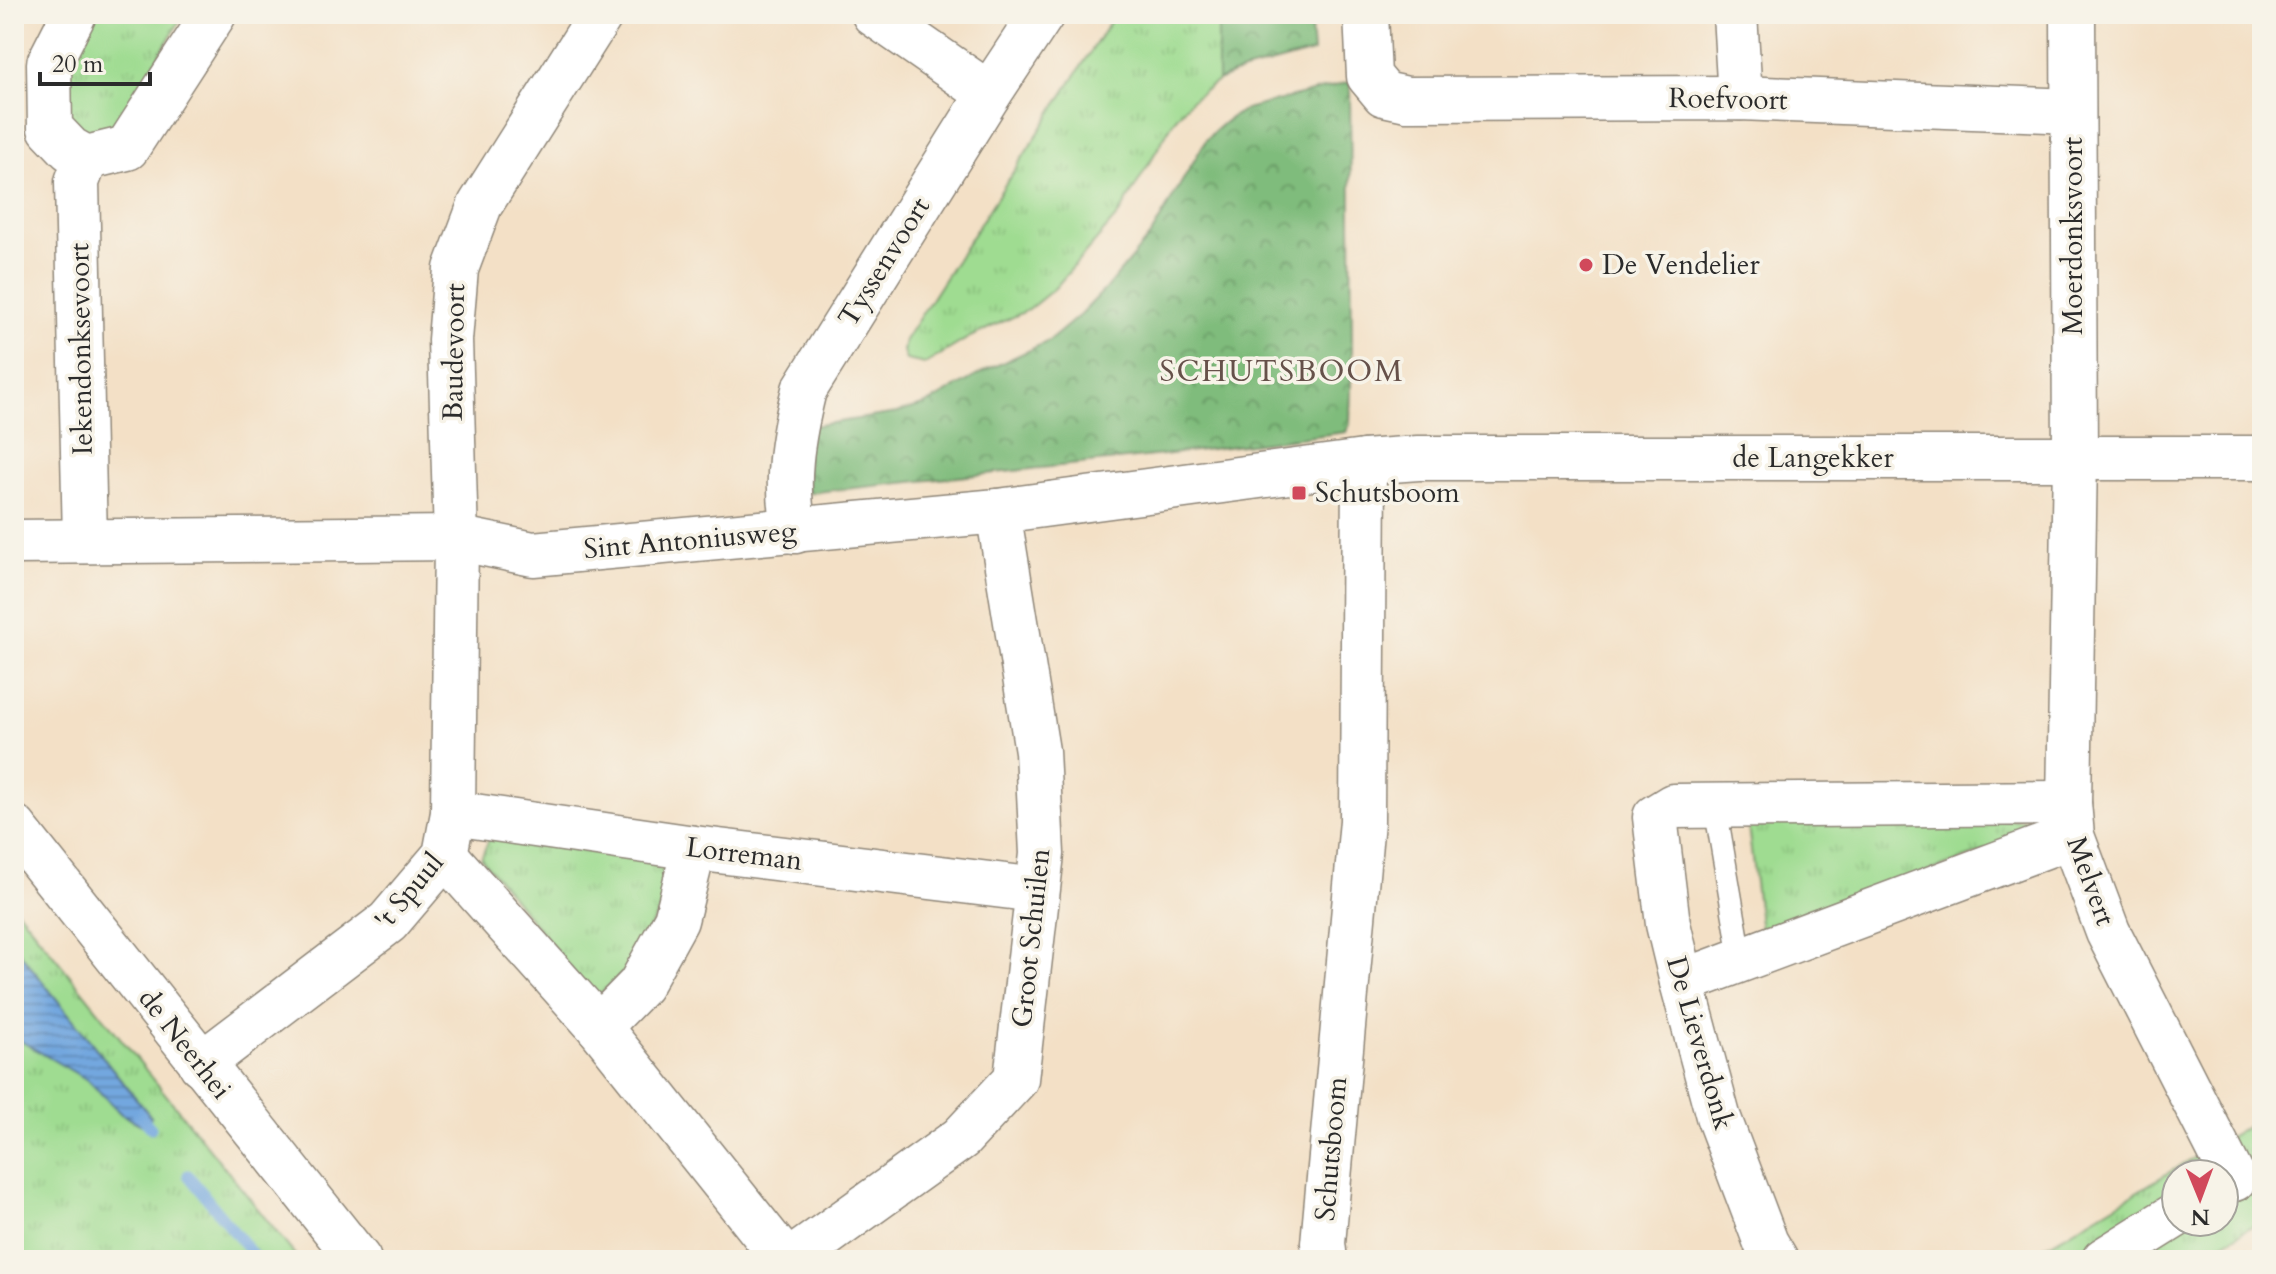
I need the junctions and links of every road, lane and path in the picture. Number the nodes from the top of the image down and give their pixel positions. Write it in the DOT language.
graph roads {
  1 [pos="74,14"];
  2 [pos="214,14"];
  3 [pos="601,14"];
  4 [pos="874,14"];
  5 [pos="1042,14"];
  6 [pos="1366,14"];
  7 [pos="1735,14"];
  8 [pos="2073,14"];
  9 [pos="989,94"];
  10 [pos="1740,98"];
  11 [pos="2073,111"];
  12 [pos="32,129"];
  13 [pos="86,158"];
  14 [pos="2075,458"];
  15 [pos="2262,458"];
  16 [pos="1364,462"];
  17 [pos="998,511"];
  18 [pos="795,531"];
  19 [pos="456,538"];
  20 [pos="85,541"];
  21 [pos="14,542"];
  22 [pos="1715,806"];
  23 [pos="2070,820"];
  24 [pos="14,827"];
  25 [pos="449,834"];
  26 [pos="694,848"];
  27 [pos="1037,890"];
  28 [pos="1741,958"];
  29 [pos="1682,982"];
  30 [pos="599,1027"];
  31 [pos="201,1064"];
  32 [pos="2231,1158"];
  33 [pos="2160,1225"];
  34 [pos="359,1260"];
  35 [pos="788,1260"];
  36 [pos="1325,1260"];
  37 [pos="1776,1260"];
  38 [pos="2104,1260"];
  1 -- 12 [label="street"];
  2 -- 13 [label="street"];
  3 -- 19 [label="street, Baudevoort"];
  4 -- 9 [label="street"];
  5 -- 9 [label="street, Tyssenvoort"];
  6 -- 10 [label="street, Roefvoort"];
  7 -- 10 [label="street"];
  8 -- 11 [label="street, Moerdonksvoort"];
  9 -- 18 [label="street, Tyssenvoort"];
  10 -- 11 [label="street, Roefvoort"];
  11 -- 14 [label="street, Moerdonksvoort"];
  12 -- 13 [label="street"];
  13 -- 20 [label="street, Iekendonksevoort"];
  14 -- 15 [label="street, de Langekker"];
  14 -- 16 [label="street, de Langekker"];
  14 -- 23 [label="street, Melvert"];
  16 -- 17 [label="street, Sint Antoniusweg"];
  16 -- 36 [label="street, Schutsboom"];
  17 -- 18 [label="street, Sint Antoniusweg"];
  17 -- 27 [label="street, Groot Schuilen"];
  18 -- 19 [label="street, Sint Antoniusweg"];
  19 -- 20 [label="street, Sint Antoniusweg"];
  19 -- 25 [label="street"];
  20 -- 21 [label="street, Sint Antoniusweg"];
  22 -- 23 [label="street"];
  22 -- 28 [label="lane"];
  22 -- 29 [label="street, De Lieverdonk"];
  23 -- 28 [label="street"];
  23 -- 32 [label="street, Melvert"];
  24 -- 31 [label="street, de Neerhei"];
  25 -- 26 [label="street, Lorreman"];
  25 -- 30 [label="street"];
  25 -- 31 [label="street, 't Spuul"];
  26 -- 27 [label="street, Lorreman"];
  26 -- 30 [label="street"];
  27 -- 35 [label="street, Groot Schuilen"];
  28 -- 29 [label="street"];
  29 -- 37 [label="street, De Lieverdonk"];
  30 -- 35 [label="street"];
  31 -- 34 [label="street, de Neerhei"];
  33 -- 38 [label="street"];
}
